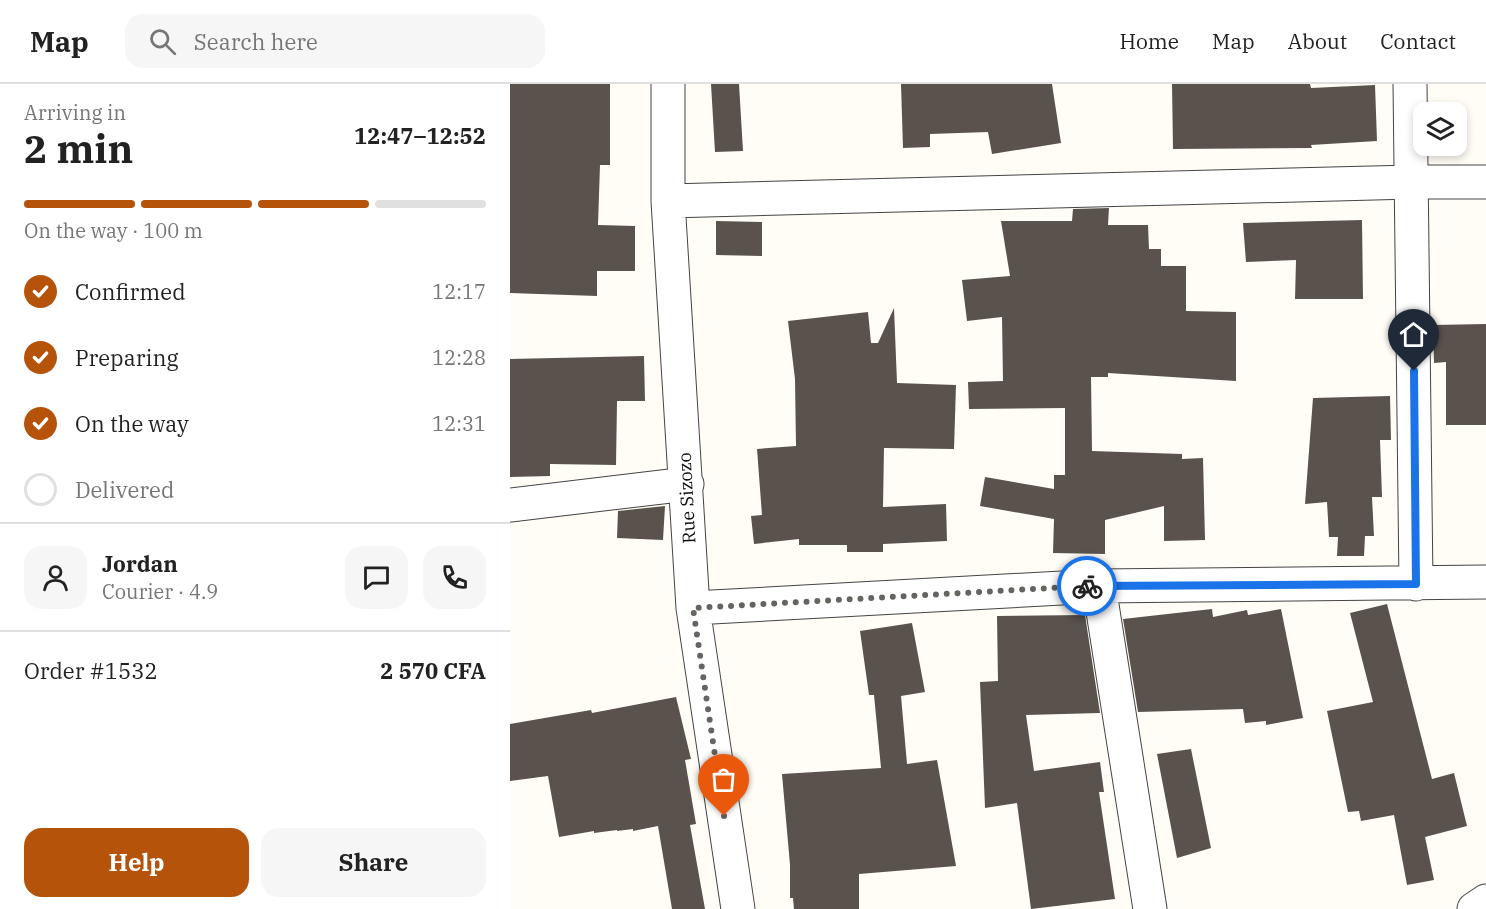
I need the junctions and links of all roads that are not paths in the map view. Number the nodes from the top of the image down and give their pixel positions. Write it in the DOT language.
graph roads {
  1 [pos="668,84"];
  2 [pos="1410,84"];
  3 [pos="1412,182"];
  4 [pos="1486,182"];
  5 [pos="668,201"];
  6 [pos="687,484"];
  7 [pos="510,505"];
  8 [pos="1486,582"];
  9 [pos="1416,584"];
  10 [pos="1099,586"];
  11 [pos="693,608"];
  12 [pos="1486,900"];
  13 [pos="738,909"];
  14 [pos="1150,909"];
  15 [pos="1474,909"];
  1 -- 5 [label="street, Rue Sizozo"];
  2 -- 3 [label="street"];
  3 -- 4 [label="street"];
  3 -- 5 [label="street"];
  3 -- 9 [label="street"];
  5 -- 6 [label="street, Rue Sizozo"];
  6 -- 7 [label="street"];
  6 -- 11 [label="street, Rue Sizozo"];
  8 -- 9 [label="street"];
  9 -- 10 [label="street"];
  10 -- 11 [label="street"];
  10 -- 14 [label="street"];
  11 -- 13 [label="street, Rue Sizozo"];
  12 -- 15 [label="street"];
}
